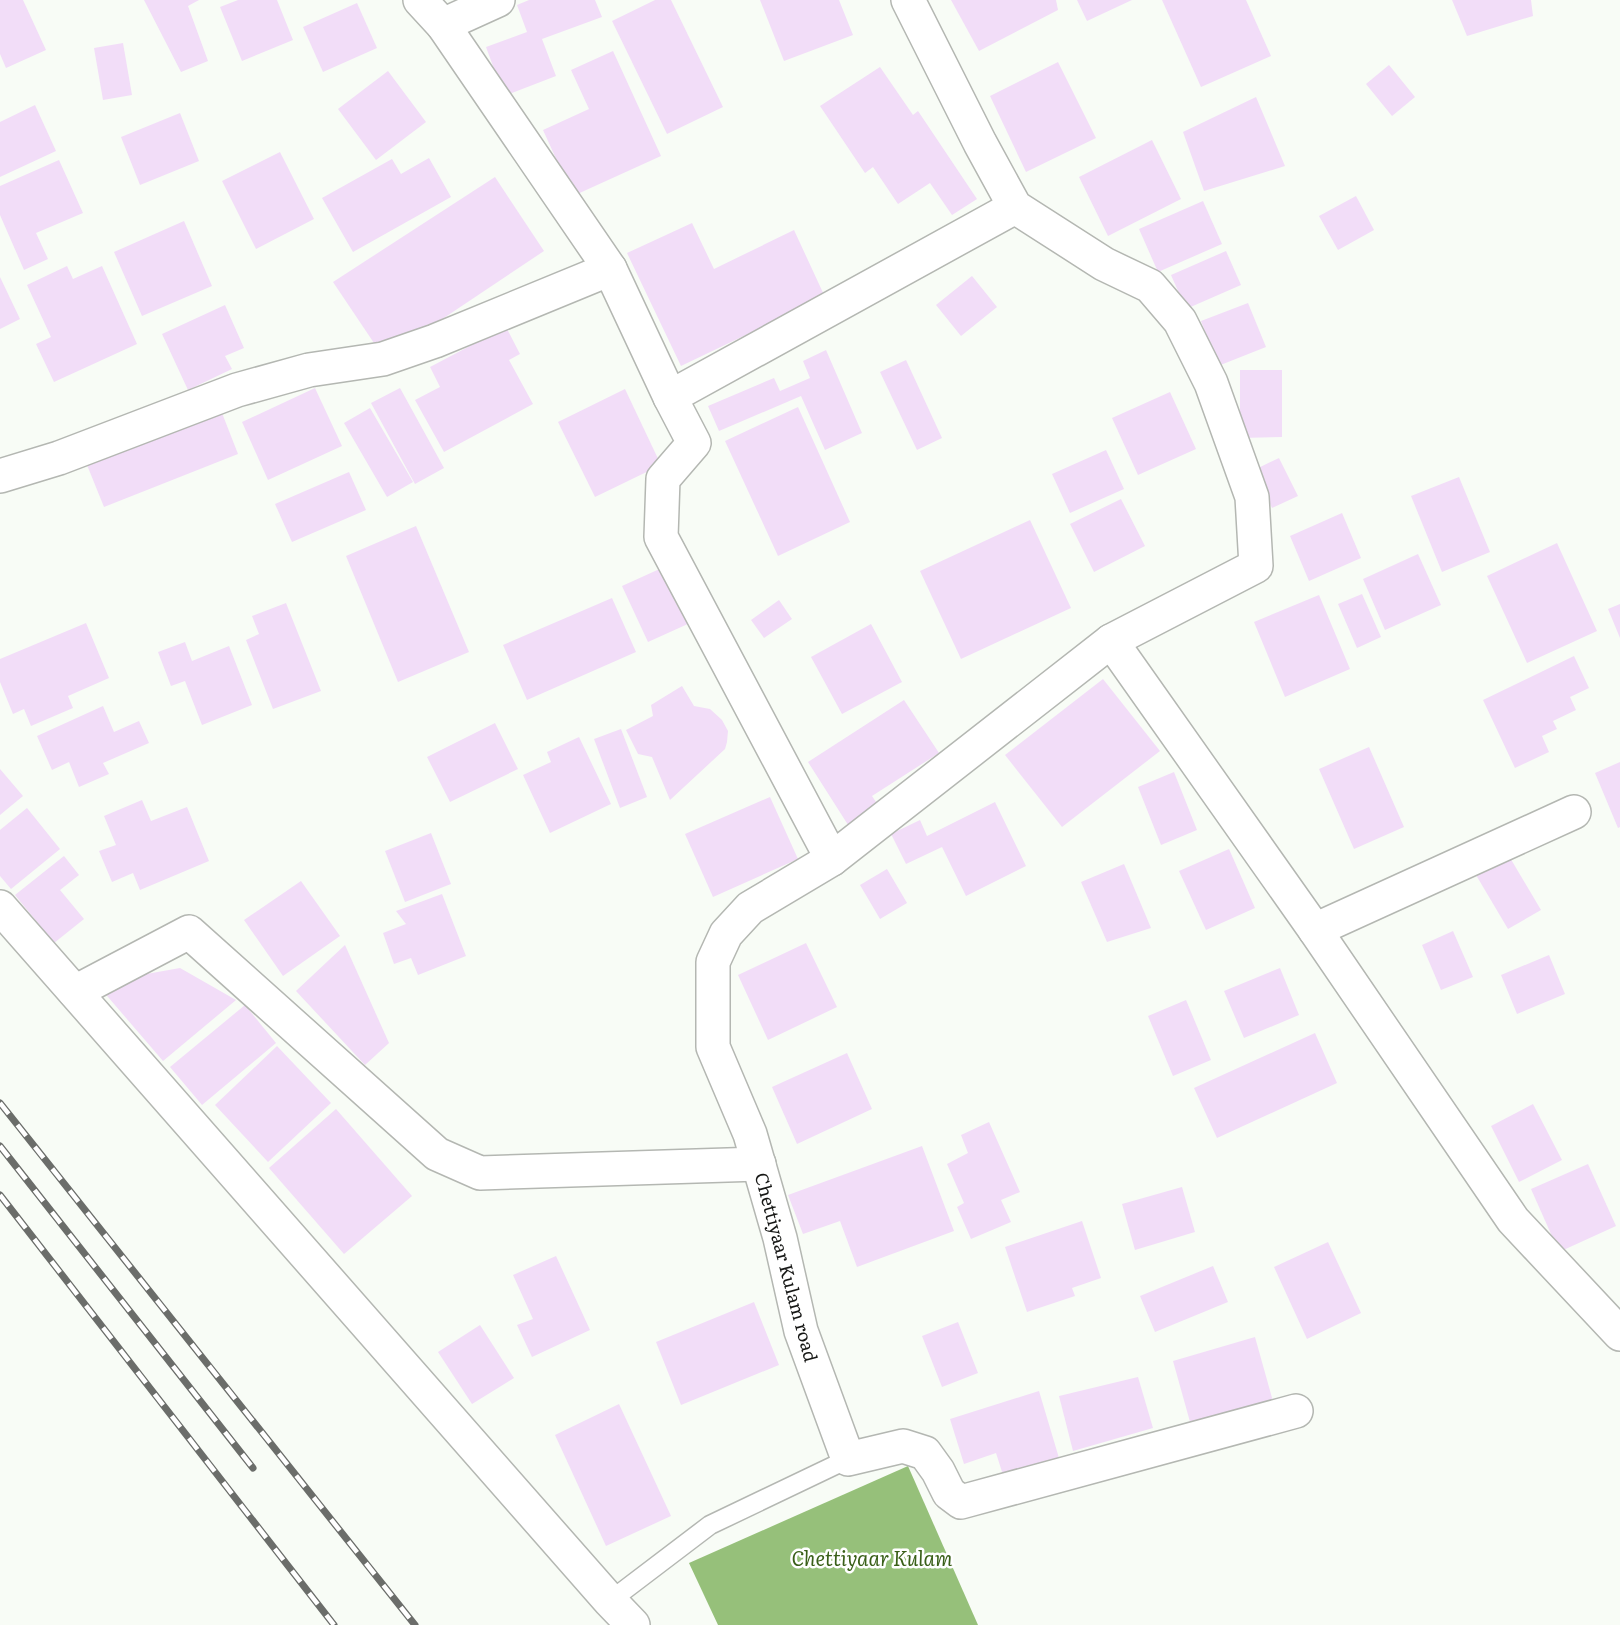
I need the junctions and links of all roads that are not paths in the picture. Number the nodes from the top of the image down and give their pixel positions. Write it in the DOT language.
graph roads {
  1 [pos="420,0"];
  2 [pos="498,0"];
  3 [pos="908,0"];
  4 [pos="443,25"];
  5 [pos="1015,207"];
  6 [pos="610,269"];
  7 [pos="670,397"];
  8 [pos="0,476"];
  9 [pos="1111,641"];
  10 [pos="1574,812"];
  11 [pos="832,859"];
  12 [pos="0,907"];
  13 [pos="1315,930"];
  14 [pos="75,992"];
  15 [pos="759,1164"];
  16 [pos="1620,1334"];
  17 [pos="1296,1411"];
  18 [pos="848,1459"];
  19 [pos="610,1601"];
  20 [pos="633,1625"];
  1 -- 4 [label="street"];
  2 -- 4 [label="street"];
  3 -- 5 [label="street"];
  4 -- 6 [label="street"];
  5 -- 7 [label="street"];
  5 -- 9 [label="street, Chettiyaar Kulam road"];
  6 -- 7 [label="street"];
  6 -- 8 [label="street"];
  7 -- 11 [label="street"];
  9 -- 11 [label="street, Chettiyaar Kulam road"];
  9 -- 13 [label="street"];
  10 -- 13 [label="street"];
  11 -- 15 [label="street, Chettiyaar Kulam road"];
  12 -- 14 [label="street"];
  13 -- 16 [label="street"];
  14 -- 15 [label="street"];
  14 -- 19 [label="street"];
  15 -- 18 [label="street, Chettiyaar Kulam road"];
  17 -- 18 [label="street"];
  18 -- 19 [label="lane"];
  19 -- 20 [label="street"];
}
